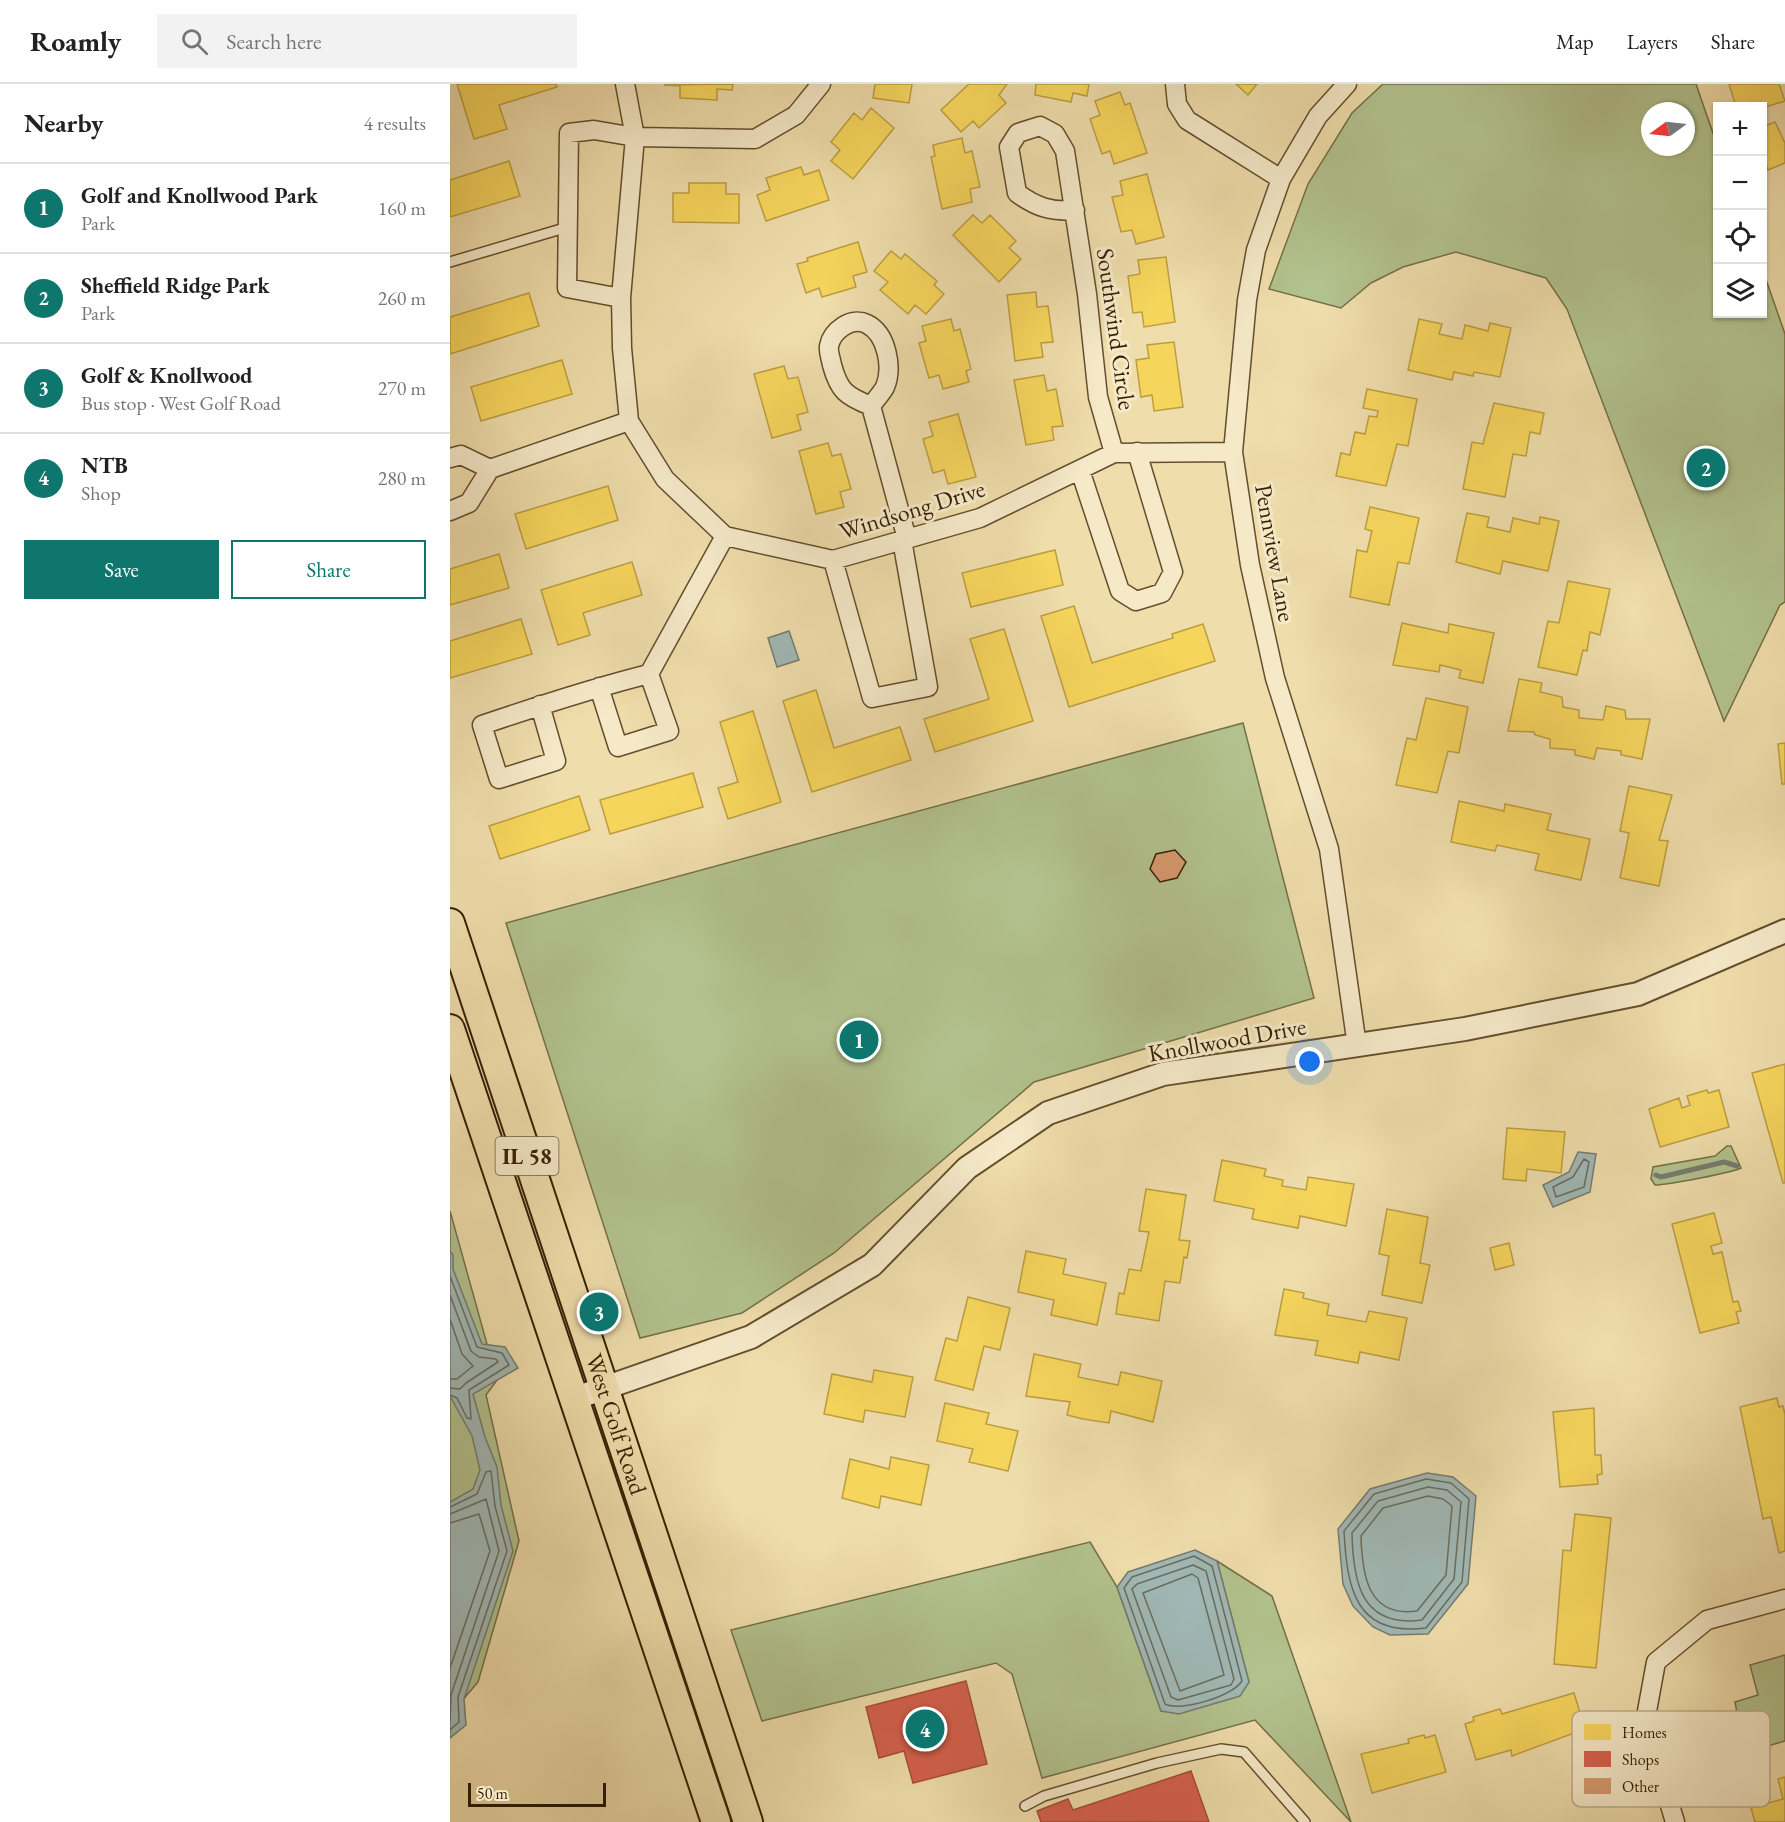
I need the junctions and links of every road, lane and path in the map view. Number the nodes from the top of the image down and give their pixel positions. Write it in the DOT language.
graph roads {
  1 [pos="625,84"];
  2 [pos="821,84"];
  3 [pos="1175,84"];
  4 [pos="1347,84"];
  5 [pos="634,137"];
  6 [pos="1281,178"];
  7 [pos="1075,210"];
  8 [pos="568,227"];
  9 [pos="450,262"];
  10 [pos="621,298"];
  11 [pos="871,405"];
  12 [pos="629,421"];
  13 [pos="1137,452"];
  14 [pos="1233,452"];
  15 [pos="1114,453"];
  16 [pos="450,458"];
  17 [pos="490,469"];
  18 [pos="1080,470"];
  19 [pos="450,511"];
  20 [pos="725,536"];
  21 [pos="905,540"];
  22 [pos="833,560"];
  23 [pos="650,674"];
  24 [pos="599,687"];
  25 [pos="540,705"];
  26 [pos="450,923"];
  27 [pos="1785,931"];
  28 [pos="450,1029"];
  29 [pos="1357,1046"];
  30 [pos="605,1389"];
  31 [pos="573,1400"];
  32 [pos="1785,1599"];
  33 [pos="1648,1711"];
  34 [pos="1025,1806"];
  35 [pos="1671,1807"];
  36 [pos="716,1822"];
  37 [pos="748,1822"];
  38 [pos="1305,1822"];
  39 [pos="1675,1822"];
  1 -- 5 [label="street"];
  2 -- 5 [label="street"];
  3 -- 6 [label="street"];
  4 -- 6 [label="street, Pennview Lane"];
  5 -- 8 [label="street"];
  5 -- 10 [label="street"];
  6 -- 14 [label="street, Pennview Lane"];
  7 -- 7 [label="street, Southwind Circle"];
  7 -- 15 [label="street, Southwind Circle"];
  8 -- 9 [label="lane"];
  8 -- 10 [label="street"];
  10 -- 12 [label="street"];
  11 -- 21 [label="street"];
  12 -- 17 [label="street"];
  12 -- 20 [label="street"];
  13 -- 14 [label="street, Windsong Drive"];
  13 -- 15 [label="street, Windsong Drive"];
  13 -- 18 [label="street"];
  14 -- 29 [label="street, Pennview Lane"];
  15 -- 18 [label="street, Windsong Drive"];
  16 -- 17 [label="street"];
  17 -- 19 [label="street"];
  18 -- 21 [label="street, Windsong Drive"];
  20 -- 22 [label="street, Windsong Drive"];
  20 -- 23 [label="street"];
  21 -- 22 [label="street, Windsong Drive"];
  21 -- 22 [label="street"];
  23 -- 24 [label="street"];
  23 -- 24 [label="street"];
  24 -- 25 [label="street"];
  25 -- 25 [label="street"];
  26 -- 30 [label="main road, West Golf Road / IL 58"];
  27 -- 29 [label="street, Knollwood Drive"];
  28 -- 31 [label="main road, West Golf Road / IL 58"];
  29 -- 30 [label="street, Knollwood Drive"];
  30 -- 31 [label="street, Knollwood Drive"];
  30 -- 37 [label="main road, West Golf Road / IL 58"];
  31 -- 36 [label="main road, West Golf Road / IL 58"];
  32 -- 33 [label="street"];
  34 -- 38 [label="lane"];
  35 -- 39 [label="street"];
}
